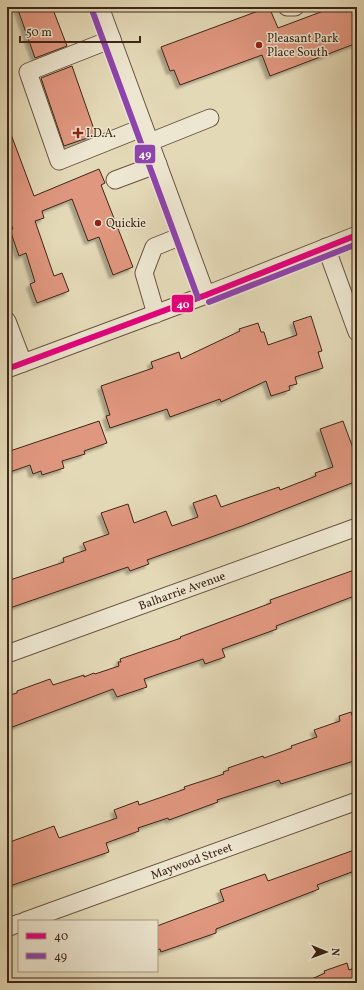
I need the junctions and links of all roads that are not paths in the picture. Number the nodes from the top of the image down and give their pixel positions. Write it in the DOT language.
graph roads {
  1 [pos="100,7"];
  2 [pos="287,7"];
  3 [pos="295,7"];
  4 [pos="112,40"];
  5 [pos="210,118"];
  6 [pos="147,134"];
  7 [pos="158,164"];
  8 [pos="115,180"];
  9 [pos="357,234"];
  10 [pos="184,235"];
  11 [pos="326,247"];
  12 [pos="351,294"];
  13 [pos="206,295"];
  14 [pos="156,314"];
  15 [pos="7,321"];
  16 [pos="357,332"];
  17 [pos="23,363"];
  18 [pos="7,369"];
  19 [pos="357,527"];
  20 [pos="7,654"];
  21 [pos="357,801"];
  22 [pos="29,920"];
  23 [pos="18,923"];
  24 [pos="7,928"];
  1 -- 4 [label="street"];
  2 -- 3 [label="street"];
  4 -- 6 [label="street"];
  4 -- 6 [label="street"];
  5 -- 6 [label="street"];
  6 -- 7 [label="street"];
  7 -- 8 [label="street"];
  7 -- 10 [label="street"];
  9 -- 11 [label="street"];
  10 -- 13 [label="street"];
  10 -- 14 [label="street"];
  11 -- 12 [label="street"];
  11 -- 13 [label="street"];
  12 -- 16 [label="street"];
  13 -- 14 [label="street"];
  14 -- 17 [label="street"];
  15 -- 17 [label="street"];
  17 -- 18 [label="street"];
  19 -- 20 [label="street, Balharrie Avenue"];
  21 -- 22 [label="street, Maywood Street"];
  23 -- 24 [label="street"];
}
